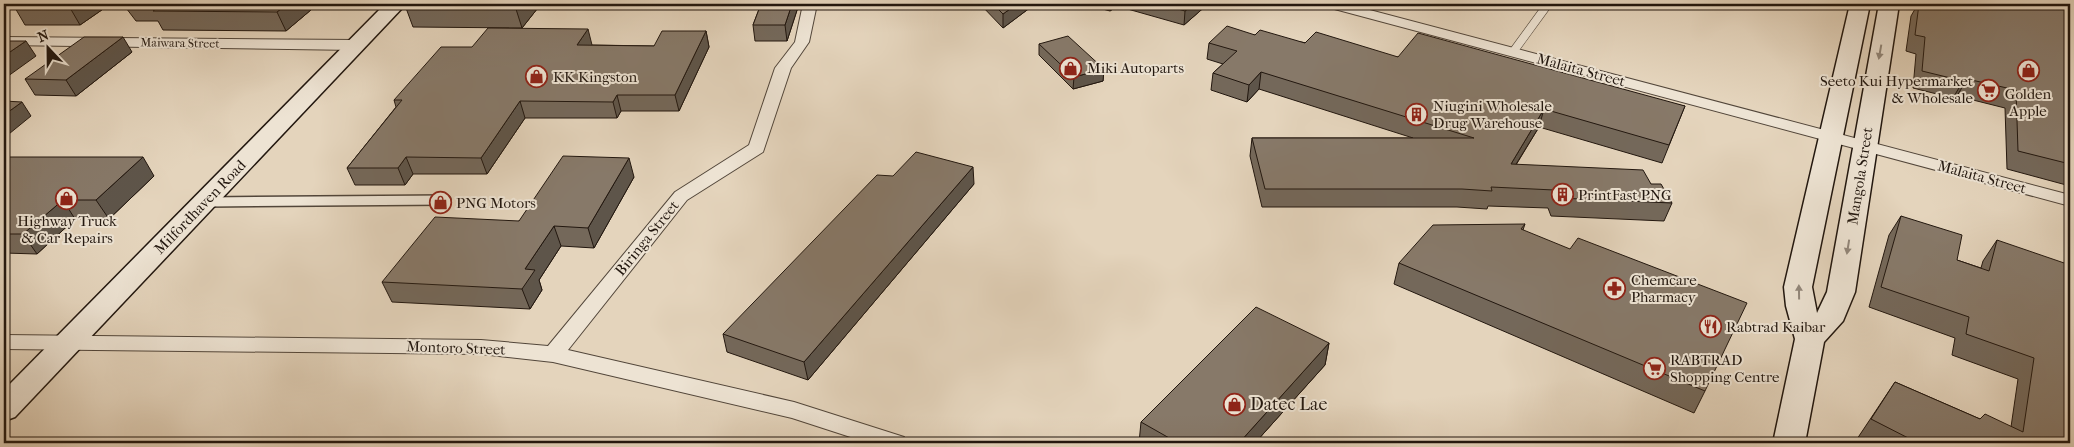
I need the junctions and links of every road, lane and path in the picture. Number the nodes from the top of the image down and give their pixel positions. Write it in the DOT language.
graph roads {
  1 [pos="396,4"];
  2 [pos="810,4"];
  3 [pos="1332,4"];
  4 [pos="1548,4"];
  5 [pos="1860,4"];
  6 [pos="1889,4"];
  7 [pos="4,41"];
  8 [pos="356,45"];
  9 [pos="1513,52"];
  10 [pos="1830,136"];
  11 [pos="1865,145"];
  12 [pos="446,200"];
  13 [pos="2070,201"];
  14 [pos="205,202"];
  15 [pos="1810,339"];
  16 [pos="4,342"];
  17 [pos="70,342"];
  18 [pos="554,354"];
  19 [pos="4,409"];
  20 [pos="896,443"];
  21 [pos="1789,443"];
  1 -- 8 [label="main road, Milfordhaven Road"];
  2 -- 18 [label="street, Biringa Street"];
  3 -- 9 [label="street, Malaita Street"];
  4 -- 9 [label="lane"];
  5 -- 10 [label="main road"];
  6 -- 11 [label="main road, Mangola Street, one-way"];
  7 -- 8 [label="street, Maiwara Street"];
  8 -- 14 [label="main road, Milfordhaven Road"];
  9 -- 10 [label="street, Malaita Street"];
  10 -- 11 [label="street, Malaita Street"];
  15 -- 10 [label="main road, one-way"];
  11 -- 13 [label="street, Malaita Street"];
  11 -- 15 [label="main road, Mangola Street, one-way"];
  12 -- 14 [label="lane"];
  14 -- 17 [label="main road, Milfordhaven Road"];
  15 -- 21 [label="main road"];
  16 -- 17 [label="street, Montoro Street"];
  17 -- 18 [label="street, Montoro Street"];
  17 -- 19 [label="main road, Milfordhaven Road"];
  18 -- 20 [label="street, Montoro Street"];
}
